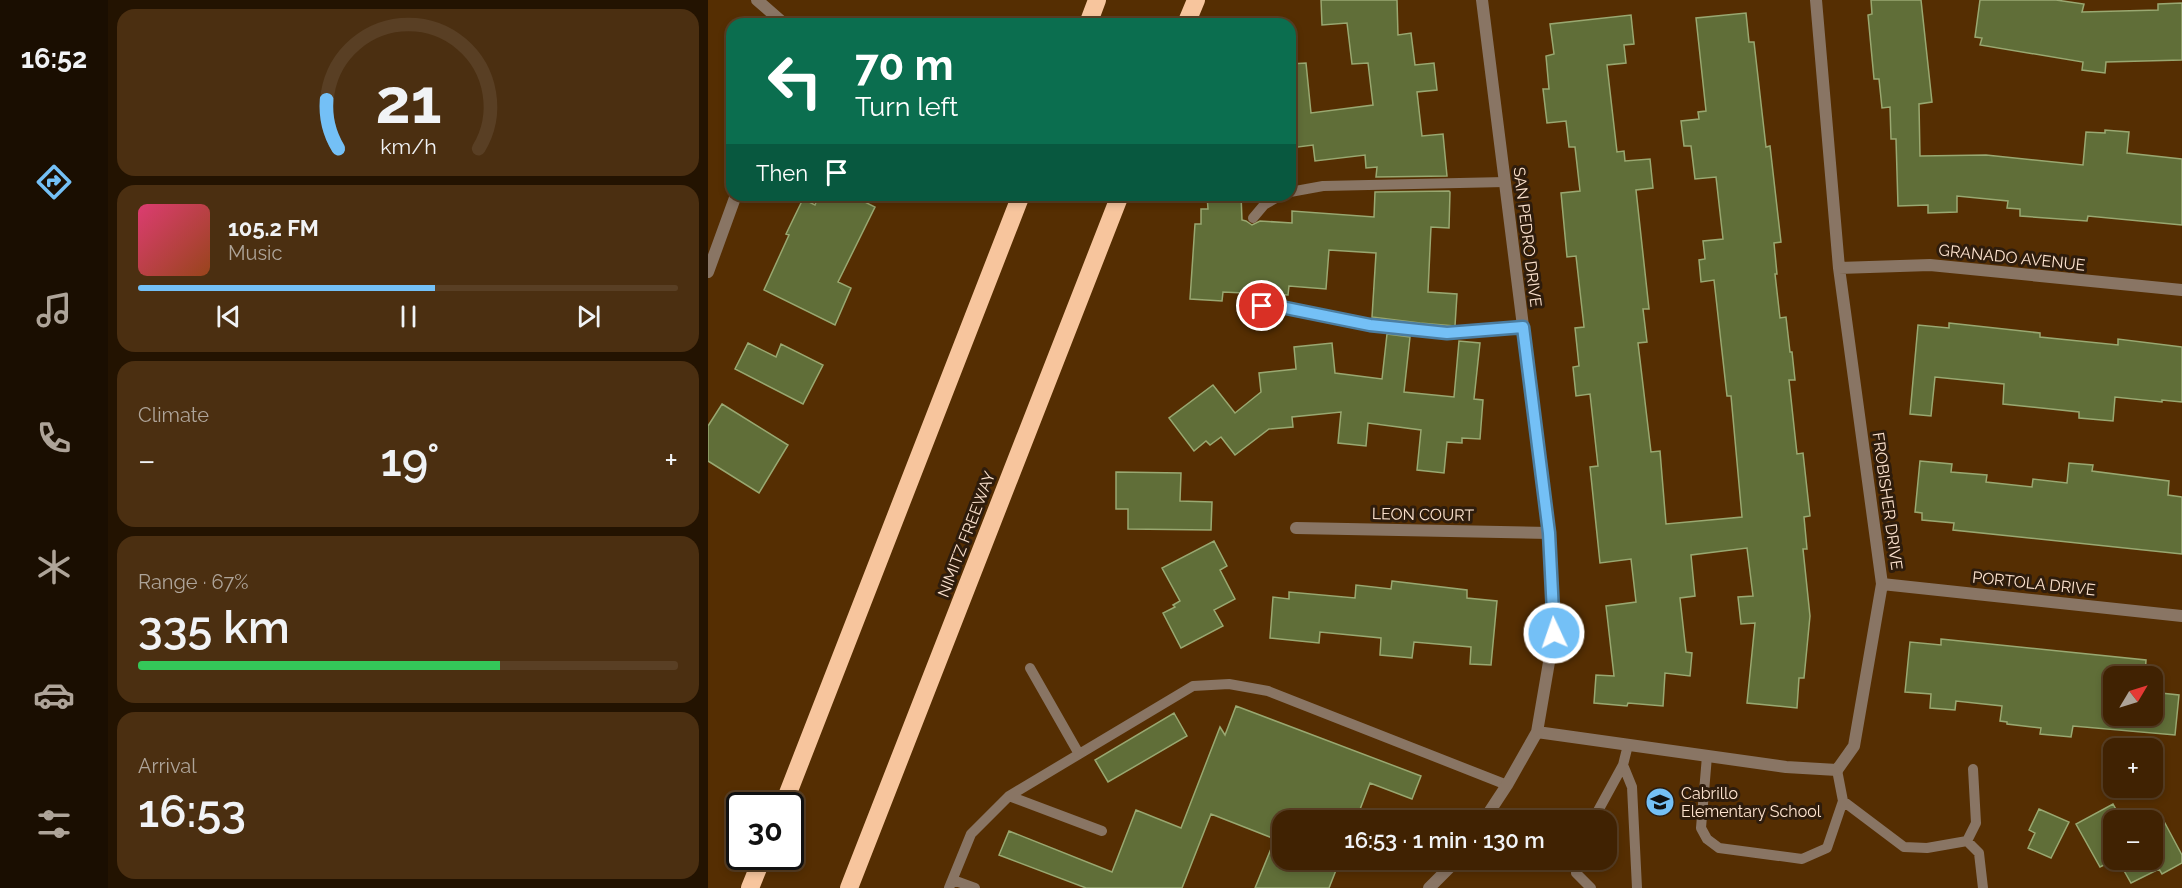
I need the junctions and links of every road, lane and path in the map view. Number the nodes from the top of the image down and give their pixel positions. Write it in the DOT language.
graph roads {
  1 [pos="757,0"];
  2 [pos="1097,0"];
  3 [pos="1196,0"];
  4 [pos="1482,0"];
  5 [pos="1816,0"];
  6 [pos="778,18"];
  7 [pos="1090,18"];
  8 [pos="1188,18"];
  9 [pos="1504,182"];
  10 [pos="1296,191"];
  11 [pos="734,201"];
  12 [pos="1019,201"];
  13 [pos="1118,201"];
  14 [pos="1271,201"];
  15 [pos="1253,218"];
  16 [pos="1839,268"];
  17 [pos="708,272"];
  18 [pos="2182,290"];
  19 [pos="1243,304"];
  20 [pos="1523,327"];
  21 [pos="1296,528"];
  22 [pos="1549,533"];
  23 [pos="1882,584"];
  24 [pos="2182,615"];
  25 [pos="1030,668"];
  26 [pos="1537,732"];
  27 [pos="1628,745"];
  28 [pos="1079,754"];
  29 [pos="1707,756"];
  30 [pos="1623,765"];
  31 [pos="1973,769"];
  32 [pos="1837,770"];
  33 [pos="1507,785"];
  34 [pos="788,792"];
  35 [pos="1009,796"];
  36 [pos="1843,801"];
  37 [pos="1491,810"];
  38 [pos="1598,810"];
  39 [pos="1102,831"];
  40 [pos="1967,841"];
  41 [pos="757,870"];
  42 [pos="1447,870"];
  43 [pos="1577,870"];
  44 [pos="951,884"];
  45 [pos="750,888"];
  46 [pos="849,888"];
  47 [pos="975,888"];
  48 [pos="1430,888"];
  49 [pos="1591,888"];
  50 [pos="1636,888"];
  51 [pos="1983,888"];
  1 -- 6 [label="street"];
  2 -- 7 [label="highway"];
  3 -- 8 [label="highway"];
  4 -- 9 [label="street, SAN PEDRO DRIVE"];
  5 -- 16 [label="street, FROBISHER DRIVE"];
  9 -- 10 [label="lane"];
  9 -- 20 [label="street, SAN PEDRO DRIVE"];
  11 -- 17 [label="street"];
  12 -- 34 [label="highway"];
  13 -- 46 [label="highway, NIMITZ FREEWAY"];
  14 -- 15 [label="lane"];
  16 -- 18 [label="street, GRANADO AVENUE"];
  16 -- 23 [label="street, FROBISHER DRIVE"];
  19 -- 20 [label="lane"];
  20 -- 22 [label="street, SAN PEDRO DRIVE"];
  21 -- 22 [label="street, LEON COURT"];
  22 -- 26 [label="street, SAN PEDRO DRIVE"];
  23 -- 24 [label="street, PORTOLA DRIVE"];
  23 -- 32 [label="street, FROBISHER DRIVE"];
  25 -- 28 [label="lane"];
  26 -- 27 [label="street"];
  26 -- 33 [label="street, SAN PEDRO DRIVE"];
  27 -- 29 [label="street"];
  27 -- 30 [label="lane"];
  28 -- 33 [label="lane"];
  28 -- 35 [label="lane"];
  29 -- 32 [label="street"];
  29 -- 36 [label="lane"];
  30 -- 38 [label="lane"];
  30 -- 50 [label="lane"];
  31 -- 40 [label="lane"];
  32 -- 36 [label="lane"];
  33 -- 37 [label="street, SAN PEDRO DRIVE"];
  35 -- 39 [label="lane"];
  35 -- 44 [label="lane"];
  36 -- 40 [label="lane"];
  40 -- 51 [label="lane"];
  41 -- 45 [label="highway"];
  42 -- 48 [label="street"];
  43 -- 49 [label="lane"];
  44 -- 47 [label="lane"];
}
